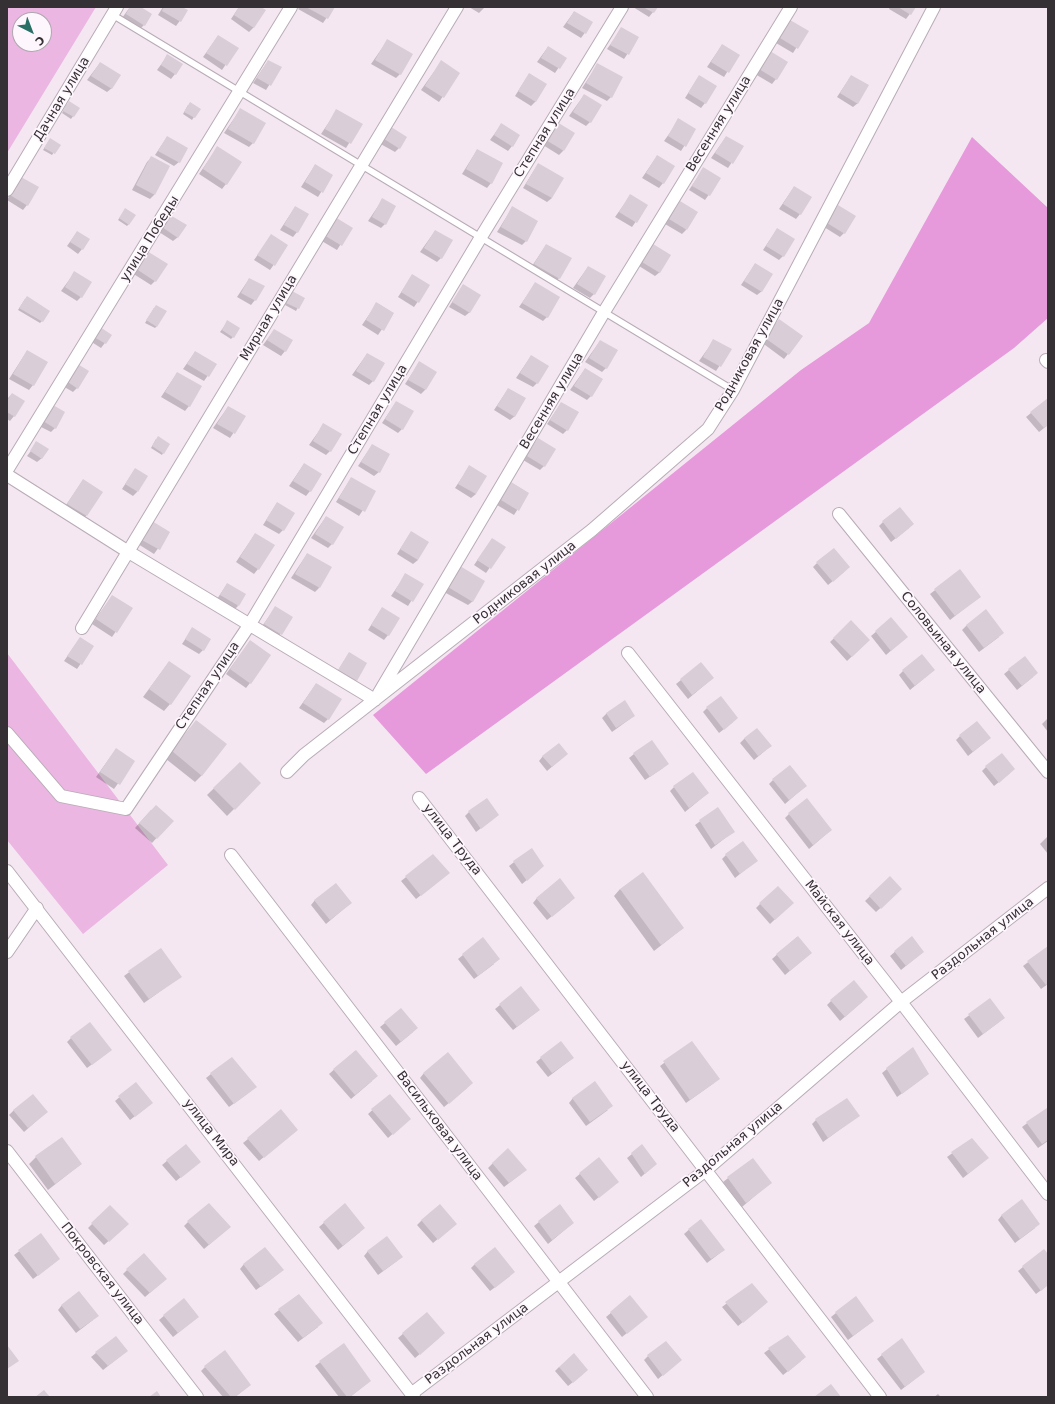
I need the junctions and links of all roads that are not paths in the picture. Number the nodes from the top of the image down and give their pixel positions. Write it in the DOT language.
graph roads {
  1 [pos="291,7"];
  2 [pos="456,7"];
  3 [pos="622,7"];
  4 [pos="791,7"];
  5 [pos="934,7"];
  6 [pos="115,11"];
  7 [pos="241,92"];
  8 [pos="361,165"];
  9 [pos="7,190"];
  10 [pos="481,237"];
  11 [pos="604,312"];
  12 [pos="733,390"];
  13 [pos="7,470"];
  14 [pos="7,475"];
  15 [pos="839,514"];
  16 [pos="127,551"];
  17 [pos="250,624"];
  18 [pos="82,628"];
  19 [pos="628,653"];
  20 [pos="375,700"];
  21 [pos="7,733"];
  22 [pos="287,772"];
  23 [pos="1048,772"];
  24 [pos="419,798"];
  25 [pos="231,855"];
  26 [pos="7,871"];
  27 [pos="1048,888"];
  28 [pos="37,908"];
  29 [pos="7,952"];
  30 [pos="902,1002"];
  31 [pos="7,1151"];
  32 [pos="706,1170"];
  33 [pos="1048,1194"];
  34 [pos="559,1282"];
  35 [pos="412,1396"];
  36 [pos="197,1397"];
  37 [pos="647,1397"];
  38 [pos="880,1397"];
  1 -- 7 [label="street, улица Победы"];
  2 -- 8 [label="street, Мирная улица"];
  3 -- 10 [label="street, Степная улица"];
  4 -- 11 [label="street, Весенняя улица"];
  5 -- 12 [label="street, Родниковая улица"];
  6 -- 7 [label="lane"];
  6 -- 9 [label="street, Дачная улица"];
  7 -- 8 [label="lane"];
  7 -- 13 [label="street, улица Победы"];
  8 -- 10 [label="lane"];
  8 -- 16 [label="street, Мирная улица"];
  10 -- 11 [label="lane"];
  10 -- 17 [label="street, Степная улица"];
  11 -- 12 [label="lane"];
  11 -- 20 [label="street, Весенняя улица"];
  12 -- 20 [label="street, Родниковая улица"];
  14 -- 16 [label="street"];
  15 -- 23 [label="street, Соловьиная улица"];
  16 -- 17 [label="street"];
  16 -- 18 [label="street, Мирная улица"];
  17 -- 20 [label="street"];
  17 -- 21 [label="street, Степная улица"];
  19 -- 30 [label="street, Майская улица"];
  20 -- 22 [label="street, Весенняя улица"];
  24 -- 32 [label="street, улица Труда"];
  25 -- 34 [label="street, Васильковая улица"];
  26 -- 28 [label="street, улица Мира"];
  27 -- 30 [label="street, Раздольная улица"];
  28 -- 29 [label="street"];
  28 -- 35 [label="street, улица Мира"];
  30 -- 32 [label="street, Раздольная улица"];
  30 -- 33 [label="street, Майская улица"];
  31 -- 36 [label="street, Покровская улица"];
  32 -- 34 [label="street, Раздольная улица"];
  32 -- 38 [label="street, улица Труда"];
  34 -- 35 [label="street, Раздольная улица"];
  34 -- 37 [label="street, Васильковая улица"];
}
